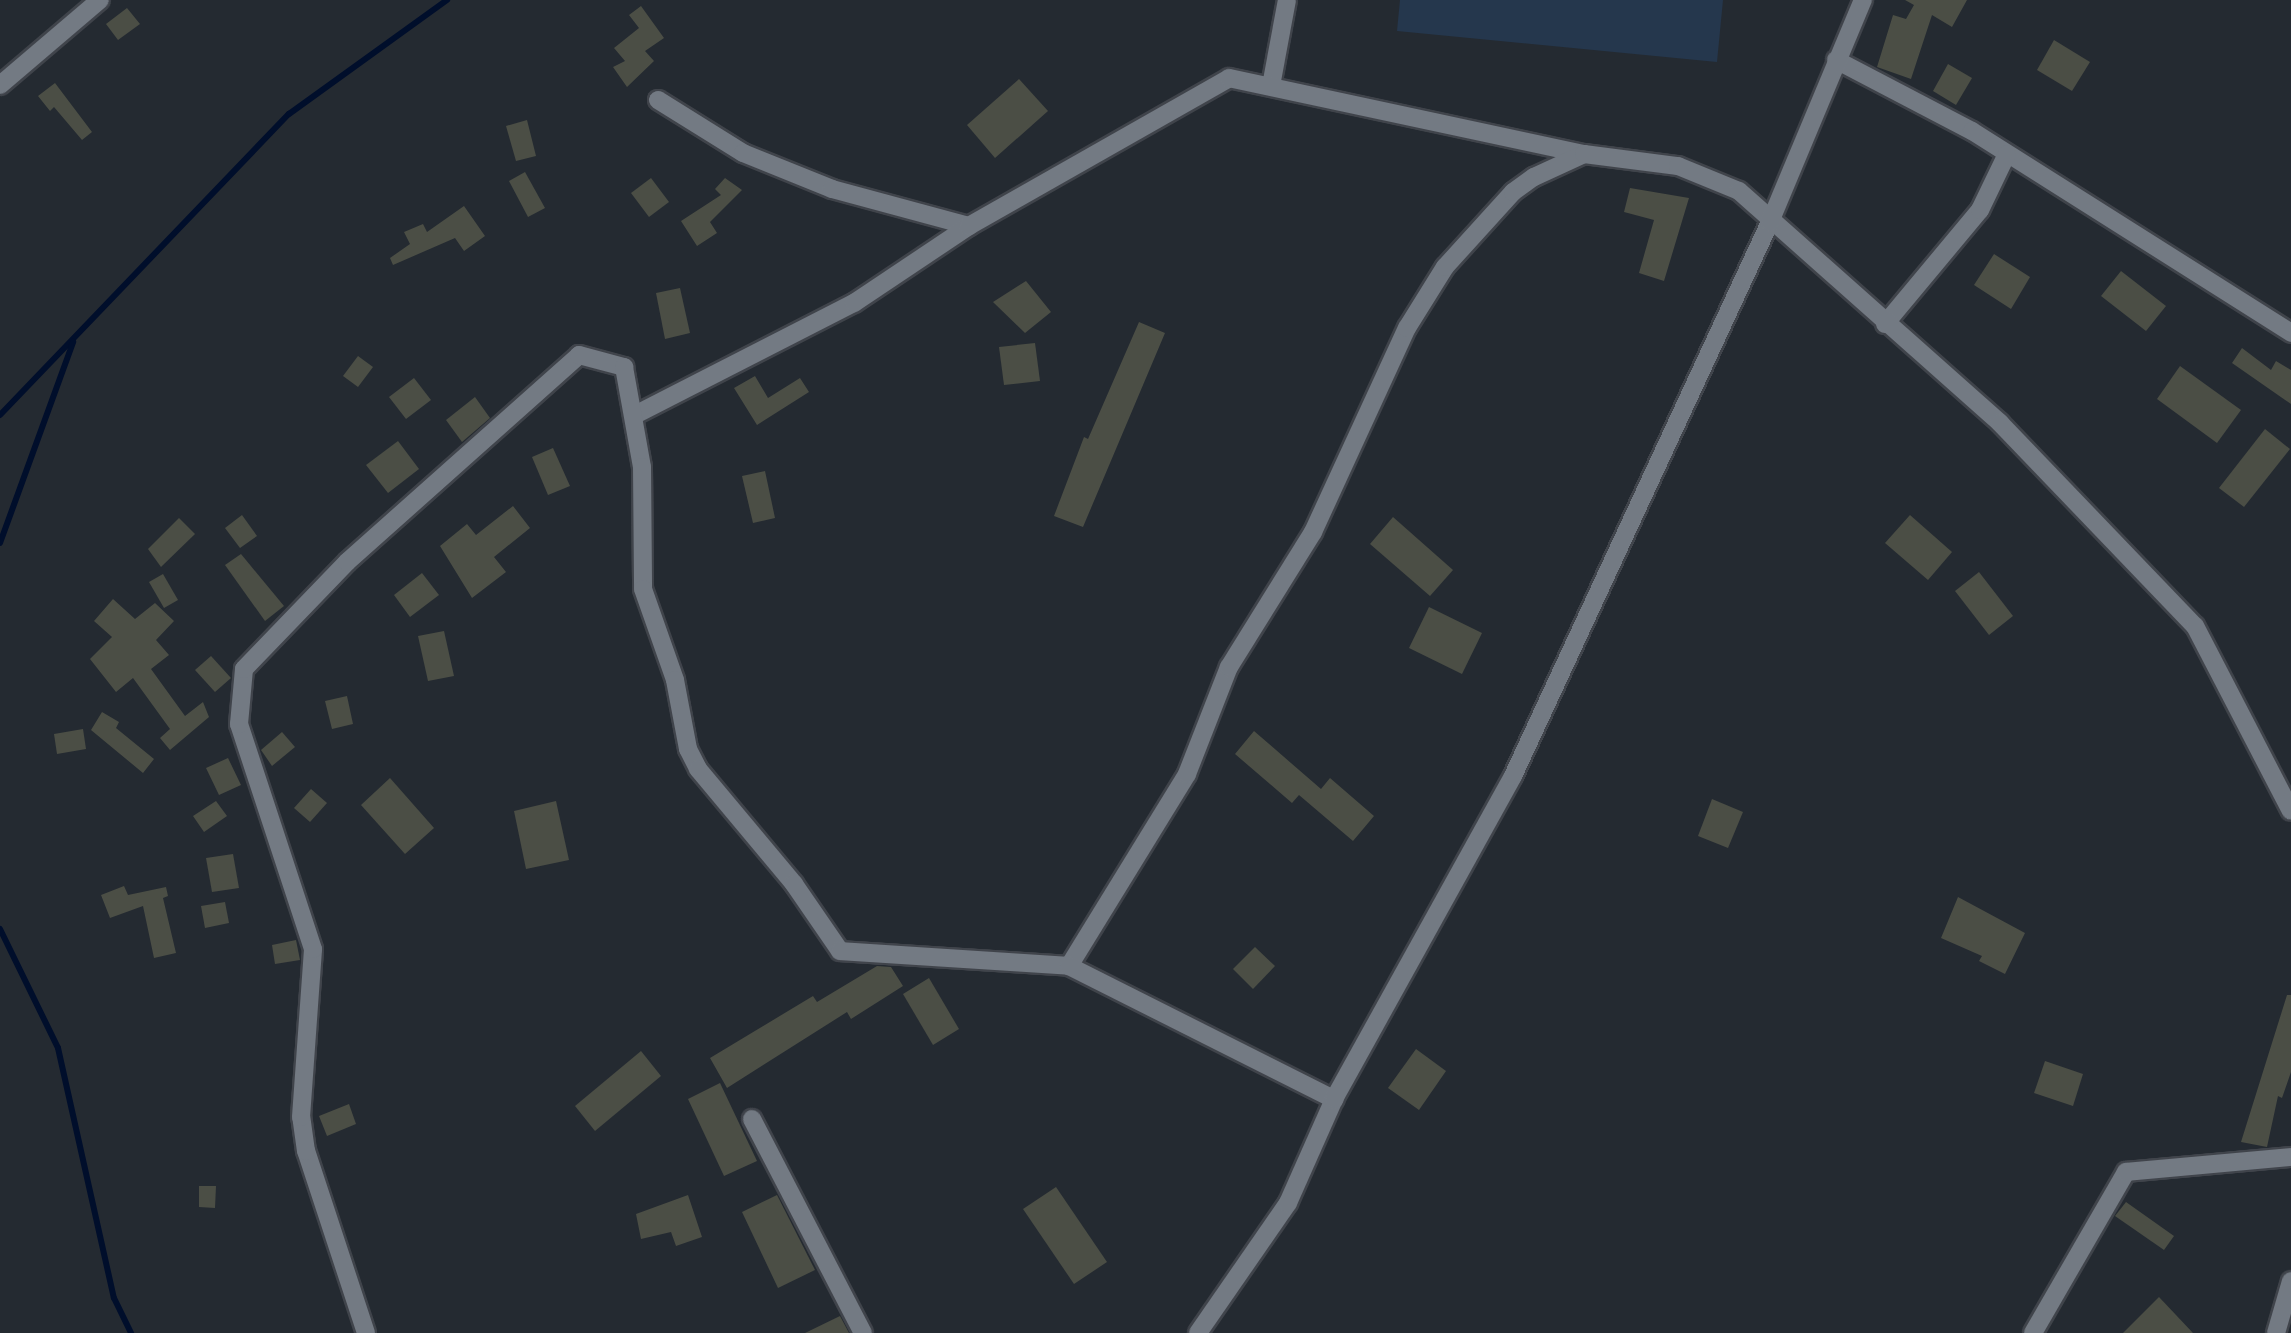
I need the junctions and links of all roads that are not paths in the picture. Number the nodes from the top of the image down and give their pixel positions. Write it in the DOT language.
graph roads {
  1 [pos="100,0"];
  2 [pos="1288,0"];
  3 [pos="1863,0"];
  4 [pos="1836,60"];
  5 [pos="0,86"];
  6 [pos="1271,86"];
  7 [pos="658,100"];
  8 [pos="1584,154"];
  9 [pos="2008,154"];
  10 [pos="1770,222"];
  11 [pos="969,226"];
  12 [pos="1885,324"];
  13 [pos="2291,334"];
  14 [pos="635,415"];
  15 [pos="2291,811"];
  16 [pos="1069,966"];
  17 [pos="1334,1099"];
  18 [pos="752,1118"];
  19 [pos="2291,1156"];
  20 [pos="2291,1282"];
  21 [pos="366,1333"];
  22 [pos="863,1333"];
  23 [pos="1198,1333"];
  24 [pos="2033,1333"];
  25 [pos="2276,1333"];
  1 -- 5 [label="street"];
  2 -- 6 [label="street"];
  3 -- 4 [label="street"];
  4 -- 9 [label="street"];
  4 -- 10 [label="street"];
  6 -- 8 [label="street"];
  6 -- 11 [label="street"];
  7 -- 11 [label="street"];
  8 -- 10 [label="street"];
  8 -- 16 [label="street"];
  9 -- 12 [label="street"];
  9 -- 13 [label="street"];
  10 -- 12 [label="street"];
  10 -- 17 [label="street"];
  11 -- 14 [label="street"];
  12 -- 15 [label="street"];
  14 -- 16 [label="street"];
  14 -- 21 [label="street"];
  16 -- 17 [label="street"];
  17 -- 23 [label="street"];
  18 -- 22 [label="street"];
  19 -- 24 [label="street"];
  20 -- 25 [label="street"];
}
